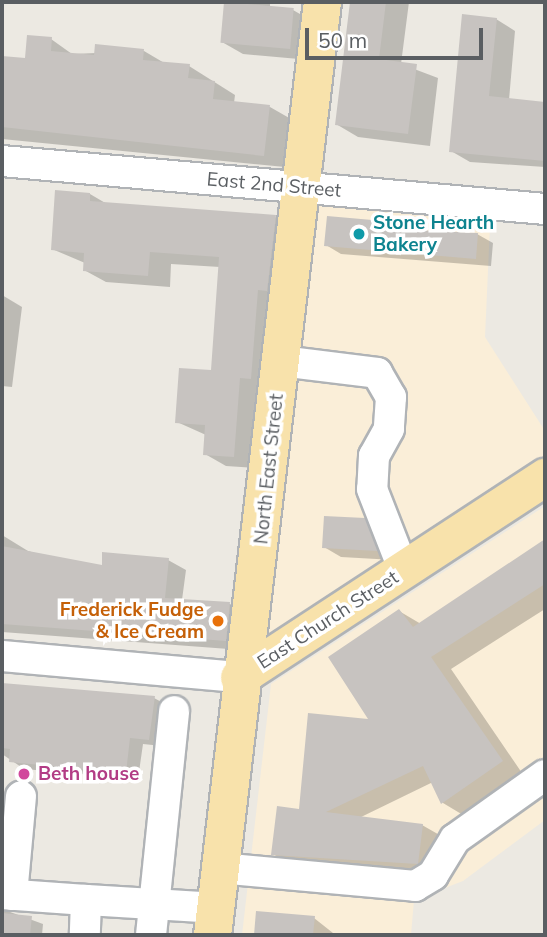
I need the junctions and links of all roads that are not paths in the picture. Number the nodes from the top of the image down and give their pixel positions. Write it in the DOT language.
graph roads {
  1 [pos="322,2"];
  2 [pos="2,161"];
  3 [pos="301,187"];
  4 [pos="545,209"];
  5 [pos="281,361"];
  6 [pos="545,477"];
  7 [pos="404,571"];
  8 [pos="2,656"];
  9 [pos="239,677"];
  10 [pos="174,711"];
  11 [pos="545,775"];
  12 [pos="21,796"];
  13 [pos="219,868"];
  14 [pos="7,894"];
  15 [pos="86,900"];
  16 [pos="153,906"];
  17 [pos="214,922"];
  18 [pos="85,935"];
  19 [pos="150,935"];
  1 -- 3 [label="main road, North East Street"];
  2 -- 3 [label="street, East 2nd Street"];
  3 -- 4 [label="street, East 2nd Street"];
  3 -- 5 [label="main road, North East Street"];
  5 -- 7 [label="street"];
  5 -- 9 [label="main road, North East Street"];
  6 -- 7 [label="main road, East Church Street"];
  7 -- 9 [label="main road, East Church Street"];
  8 -- 9 [label="street, East Church Street"];
  9 -- 13 [label="main road, North East Street"];
  10 -- 16 [label="street"];
  11 -- 13 [label="street"];
  12 -- 14 [label="street"];
  13 -- 17 [label="main road, North East Street"];
  14 -- 15 [label="street"];
  15 -- 16 [label="street"];
  15 -- 18 [label="street"];
  16 -- 17 [label="street"];
  16 -- 19 [label="street"];
}
